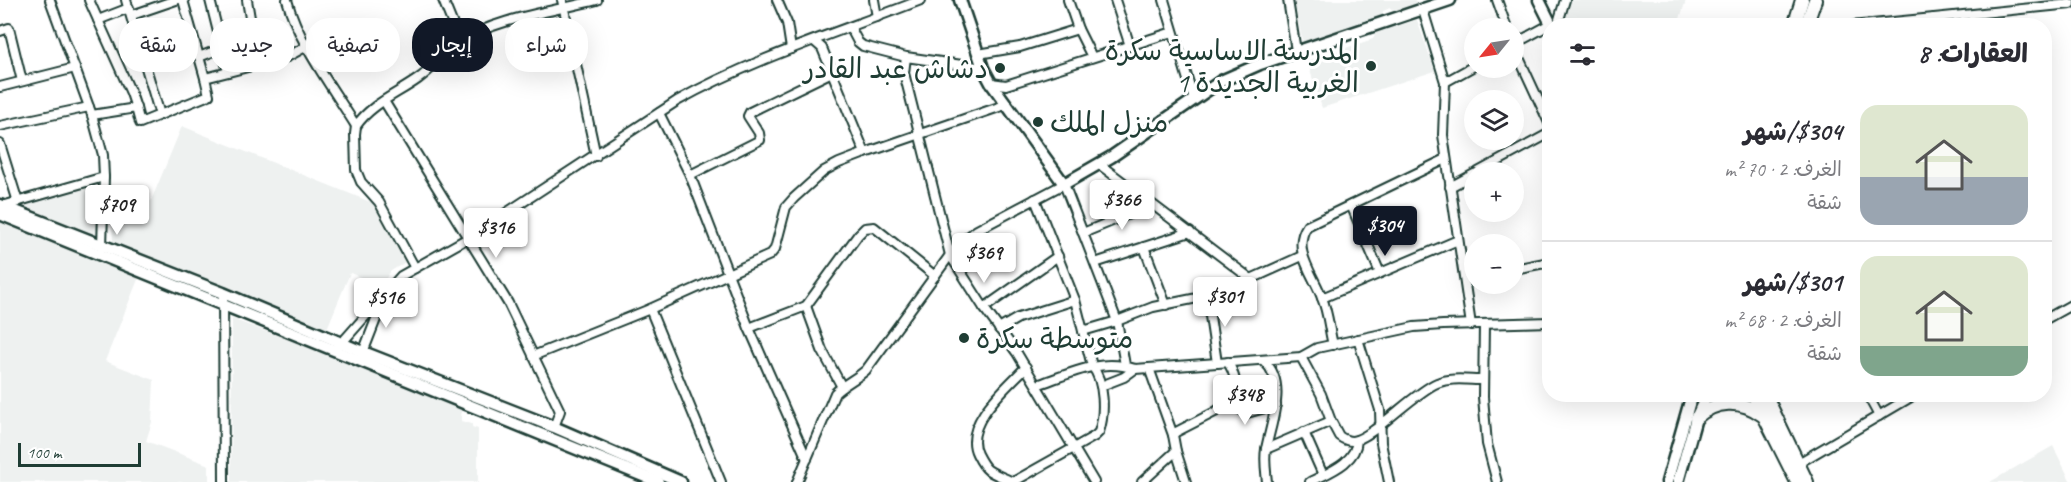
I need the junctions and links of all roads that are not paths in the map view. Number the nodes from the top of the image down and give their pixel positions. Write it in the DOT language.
graph roads {
  1 [pos="50,0"];
  2 [pos="89,0"];
  3 [pos="176,0"];
  4 [pos="183,0"];
  5 [pos="210,0"];
  6 [pos="247,0"];
  7 [pos="287,0"];
  8 [pos="443,0"];
  9 [pos="561,0"];
  10 [pos="597,0"];
  11 [pos="777,0"];
  12 [pos="874,0"];
  13 [pos="921,0"];
  14 [pos="960,0"];
  15 [pos="1068,0"];
  16 [pos="1115,0"];
  17 [pos="1164,0"];
  18 [pos="1288,0"];
  19 [pos="1450,0"];
  20 [pos="1497,0"];
  21 [pos="1539,0"];
  22 [pos="1565,0"];
  23 [pos="1803,0"];
  24 [pos="1815,0"];
  25 [pos="2071,4"];
  26 [pos="129,8"];
  27 [pos="564,9"];
  28 [pos="1423,10"];
  29 [pos="877,17"];
  30 [pos="214,18"];
  31 [pos="250,18"];
  32 [pos="450,18"];
  33 [pos="1503,18"];
  34 [pos="1550,18"];
  35 [pos="1557,18"];
  36 [pos="1797,18"];
  37 [pos="1809,18"];
  38 [pos="1965,18"];
  39 [pos="98,20"];
  40 [pos="493,27"];
  41 [pos="850,27"];
  42 [pos="1078,29"];
  43 [pos="0,31"];
  44 [pos="1542,31"];
  45 [pos="1173,32"];
  46 [pos="814,41"];
  47 [pos="1524,41"];
  48 [pos="306,42"];
  49 [pos="1130,46"];
  50 [pos="791,49"];
  51 [pos="1296,51"];
  52 [pos="210,53"];
  53 [pos="978,54"];
  54 [pos="199,57"];
  55 [pos="906,57"];
  56 [pos="1092,57"];
  57 [pos="75,68"];
  58 [pos="983,68"];
  59 [pos="1524,68"];
  60 [pos="228,72"];
  61 [pos="324,72"];
  62 [pos="426,72"];
  63 [pos="832,72"];
  64 [pos="1464,72"];
  65 [pos="205,78"];
  66 [pos="22,81"];
  67 [pos="1445,82"];
  68 [pos="991,83"];
  69 [pos="0,87"];
  70 [pos="1194,100"];
  71 [pos="384,101"];
  72 [pos="1005,105"];
  73 [pos="1542,107"];
  74 [pos="136,108"];
  75 [pos="90,111"];
  76 [pos="659,113"];
  77 [pos="160,115"];
  78 [pos="0,126"];
  79 [pos="356,126"];
  80 [pos="920,135"];
  81 [pos="1542,137"];
  82 [pos="0,144"];
  83 [pos="865,153"];
  84 [pos="596,156"];
  85 [pos="1446,159"];
  86 [pos="1496,162"];
  87 [pos="1099,164"];
  88 [pos="690,175"];
  89 [pos="104,177"];
  90 [pos="1464,179"];
  91 [pos="1064,184"];
  92 [pos="1450,187"];
  93 [pos="1035,199"];
  94 [pos="18,201"];
  95 [pos="1151,205"];
  96 [pos="1351,205"];
  97 [pos="1,208"];
  98 [pos="1190,232"];
  99 [pos="1083,233"];
  100 [pos="468,238"];
  101 [pos="1458,240"];
  102 [pos="1144,247"];
  103 [pos="101,250"];
  104 [pos="950,255"];
  105 [pos="1058,256"];
  106 [pos="1302,256"];
  107 [pos="1095,263"];
  108 [pos="1542,264"];
  109 [pos="1524,267"];
  110 [pos="415,268"];
  111 [pos="1380,273"];
  112 [pos="729,275"];
  113 [pos="935,276"];
  114 [pos="1464,278"];
  115 [pos="1251,279"];
  116 [pos="387,289"];
  117 [pos="1466,294"];
  118 [pos="1207,296"];
  119 [pos="223,298"];
  120 [pos="1323,298"];
  121 [pos="1075,300"];
  122 [pos="1166,305"];
  123 [pos="2071,305"];
  124 [pos="806,306"];
  125 [pos="984,308"];
  126 [pos="650,309"];
  127 [pos="2052,316"];
  128 [pos="1117,321"];
  129 [pos="1542,322"];
  130 [pos="1471,325"];
  131 [pos="1484,325"];
  132 [pos="749,328"];
  133 [pos="999,329"];
  134 [pos="1083,331"];
  135 [pos="1358,339"];
  136 [pos="1333,345"];
  137 [pos="338,347"];
  138 [pos="362,356"];
  139 [pos="534,356"];
  140 [pos="1301,357"];
  141 [pos="1264,361"];
  142 [pos="1228,362"];
  143 [pos="1217,363"];
  144 [pos="1125,365"];
  145 [pos="1092,366"];
  146 [pos="1026,367"];
  147 [pos="1149,368"];
  148 [pos="1135,369"];
  149 [pos="1483,380"];
  150 [pos="1037,385"];
  151 [pos="1101,386"];
  152 [pos="842,387"];
  153 [pos="1236,398"];
  154 [pos="1690,402"];
  155 [pos="1703,402"];
  156 [pos="1756,402"];
  157 [pos="1769,402"];
  158 [pos="1871,402"];
  159 [pos="1903,402"];
  160 [pos="1276,405"];
  161 [pos="1762,415"];
  162 [pos="1879,416"];
  163 [pos="1696,418"];
  164 [pos="1332,421"];
  165 [pos="1381,423"];
  166 [pos="554,427"];
  167 [pos="1304,432"];
  168 [pos="1173,435"];
  169 [pos="1357,440"];
  170 [pos="1074,448"];
  171 [pos="1266,449"];
  172 [pos="1176,451"];
  173 [pos="807,459"];
  174 [pos="1797,464"];
  175 [pos="1323,475"];
  176 [pos="224,482"];
  177 [pos="658,482"];
  178 [pos="681,482"];
  179 [pos="721,482"];
  180 [pos="797,482"];
  181 [pos="1013,482"];
  182 [pos="1094,482"];
  183 [pos="1142,482"];
  184 [pos="1186,482"];
  185 [pos="1267,482"];
  186 [pos="1310,482"];
  187 [pos="1389,482"];
  188 [pos="1497,482"];
  189 [pos="1666,482"];
  190 [pos="1678,482"];
  191 [pos="1797,482"];
  192 [pos="1807,482"];
  1 -- 57 [label="street"];
  2 -- 39 [label="street"];
  3 -- 26 [label="street"];
  4 -- 54 [label="street"];
  5 -- 30 [label="street"];
  6 -- 31 [label="street"];
  7 -- 48 [label="street"];
  8 -- 32 [label="street"];
  9 -- 27 [label="street"];
  10 -- 27 [label="street"];
  11 -- 50 [label="street"];
  12 -- 29 [label="street"];
  13 -- 29 [label="street"];
  14 -- 53 [label="street"];
  15 -- 42 [label="street"];
  16 -- 49 [label="street"];
  17 -- 45 [label="street"];
  18 -- 51 [label="street"];
  19 -- 28 [label="street"];
  20 -- 33 [label="street"];
  21 -- 34 [label="street"];
  22 -- 35 [label="street"];
  23 -- 36 [label="main road"];
  24 -- 37 [label="main road"];
  25 -- 38 [label="street"];
  26 -- 39 [label="street"];
  26 -- 77 [label="street"];
  27 -- 40 [label="street"];
  27 -- 84 [label="street"];
  28 -- 51 [label="street"];
  28 -- 67 [label="street"];
  29 -- 41 [label="street"];
  39 -- 74 [label="street"];
  41 -- 46 [label="street"];
  41 -- 55 [label="street"];
  42 -- 53 [label="street"];
  42 -- 56 [label="street"];
  43 -- 66 [label="street"];
  44 -- 47 [label="street"];
  45 -- 49 [label="street"];
  45 -- 70 [label="street"];
  46 -- 50 [label="street"];
  46 -- 63 [label="street"];
  49 -- 56 [label="street"];
  50 -- 76 [label="street"];
  51 -- 70 [label="street"];
  52 -- 54 [label="street"];
  53 -- 58 [label="street"];
  54 -- 65 [label="street"];
  55 -- 58 [label="street"];
  55 -- 80 [label="street"];
  56 -- 68 [label="street"];
  57 -- 66 [label="street"];
  57 -- 75 [label="street"];
  58 -- 68 [label="street"];
  59 -- 73 [label="street"];
  60 -- 65 [label="street"];
  61 -- 79 [label="street"];
  62 -- 71 [label="street"];
  63 -- 83 [label="street"];
  63 -- 88 [label="street"];
  64 -- 67 [label="street"];
  65 -- 77 [label="street"];
  66 -- 69 [label="street"];
  67 -- 85 [label="street"];
  68 -- 72 [label="street"];
  70 -- 87 [label="street"];
  71 -- 79 [label="street"];
  71 -- 100 [label="street"];
  72 -- 80 [label="street"];
  72 -- 91 [label="street"];
  74 -- 75 [label="street"];
  74 -- 77 [label="street"];
  75 -- 78 [label="street"];
  75 -- 89 [label="street"];
  76 -- 84 [label="street"];
  76 -- 88 [label="street"];
  79 -- 110 [label="street"];
  80 -- 83 [label="street"];
  80 -- 104 [label="street"];
  81 -- 86 [label="street"];
  82 -- 94 [label="street"];
  83 -- 112 [label="street"];
  84 -- 100 [label="street"];
  85 -- 92 [label="street"];
  85 -- 96 [label="street"];
  87 -- 91 [label="street"];
  87 -- 95 [label="street"];
  88 -- 112 [label="street"];
  89 -- 94 [label="street"];
  89 -- 103 [label="street"];
  90 -- 92 [label="street"];
  91 -- 93 [label="street"];
  91 -- 99 [label="street"];
  92 -- 101 [label="street"];
  93 -- 104 [label="street"];
  93 -- 105 [label="street"];
  94 -- 97 [label="street"];
  95 -- 98 [label="street"];
  95 -- 99 [label="street"];
  96 -- 106 [label="street"];
  96 -- 111 [label="street"];
  97 -- 103 [label="street"];
  98 -- 102 [label="street"];
  98 -- 115 [label="street"];
  99 -- 107 [label="street"];
  100 -- 110 [label="street"];
  100 -- 139 [label="street"];
  101 -- 111 [label="street"];
  101 -- 114 [label="street"];
  102 -- 107 [label="street"];
  102 -- 122 [label="street"];
  103 -- 119 [label="street"];
  104 -- 113 [label="street"];
  104 -- 125 [label="street"];
  105 -- 121 [label="street"];
  105 -- 125 [label="street"];
  106 -- 115 [label="street"];
  106 -- 120 [label="street"];
  107 -- 128 [label="street"];
  108 -- 109 [label="street"];
  110 -- 116 [label="street"];
  111 -- 120 [label="street"];
  112 -- 126 [label="street"];
  112 -- 132 [label="street"];
  113 -- 124 [label="street"];
  113 -- 152 [label="street"];
  115 -- 118 [label="street"];
  116 -- 137 [label="street"];
  116 -- 138 [label="street"];
  117 -- 130 [label="street"];
  118 -- 122 [label="street"];
  118 -- 143 [label="street"];
  119 -- 137 [label="street"];
  119 -- 176 [label="street"];
  120 -- 136 [label="street"];
  121 -- 133 [label="street"];
  121 -- 134 [label="street"];
  122 -- 128 [label="street"];
  123 -- 127 [label="street"];
  124 -- 132 [label="street"];
  124 -- 152 [label="street"];
  125 -- 133 [label="street"];
  126 -- 139 [label="street"];
  126 -- 179 [label="street"];
  128 -- 134 [label="street"];
  128 -- 144 [label="street"];
  129 -- 131 [label="street"];
  130 -- 131 [label="street"];
  130 -- 135 [label="street"];
  131 -- 149 [label="street"];
  132 -- 173 [label="street"];
  133 -- 146 [label="street"];
  134 -- 145 [label="street"];
  135 -- 136 [label="street"];
  135 -- 165 [label="street"];
  136 -- 140 [label="street"];
  137 -- 138 [label="street"];
  138 -- 166 [label="street"];
  138 -- 177 [label="street"];
  139 -- 166 [label="street"];
  140 -- 141 [label="street"];
  140 -- 164 [label="street"];
  141 -- 142 [label="street"];
  141 -- 160 [label="street"];
  142 -- 143 [label="street"];
  142 -- 153 [label="street"];
  143 -- 147 [label="street"];
  144 -- 145 [label="street"];
  144 -- 148 [label="street"];
  145 -- 150 [label="street"];
  145 -- 151 [label="street"];
  146 -- 150 [label="street"];
  146 -- 181 [label="street"];
  147 -- 148 [label="street"];
  147 -- 168 [label="street"];
  148 -- 151 [label="street"];
  149 -- 165 [label="street"];
  149 -- 188 [label="street"];
  150 -- 170 [label="street"];
  151 -- 170 [label="street"];
  152 -- 173 [label="street"];
  153 -- 160 [label="street"];
  153 -- 168 [label="street"];
  154 -- 189 [label="street"];
  155 -- 163 [label="street"];
  156 -- 161 [label="main road"];
  157 -- 174 [label="main road"];
  158 -- 162 [label="street"];
  159 -- 162 [label="street"];
  160 -- 171 [label="street"];
  161 -- 163 [label="main road"];
  161 -- 191 [label="main road"];
  162 -- 174 [label="street"];
  163 -- 190 [label="street"];
  164 -- 167 [label="street"];
  164 -- 169 [label="street"];
  165 -- 169 [label="street"];
  165 -- 187 [label="street"];
  166 -- 178 [label="street"];
  167 -- 171 [label="street"];
  167 -- 175 [label="street"];
  168 -- 172 [label="street"];
  169 -- 175 [label="street"];
  170 -- 181 [label="street"];
  170 -- 182 [label="street"];
  171 -- 185 [label="street"];
  172 -- 183 [label="street"];
  172 -- 184 [label="street"];
  173 -- 180 [label="street"];
  174 -- 192 [label="main road"];
  175 -- 186 [label="street"];
}
